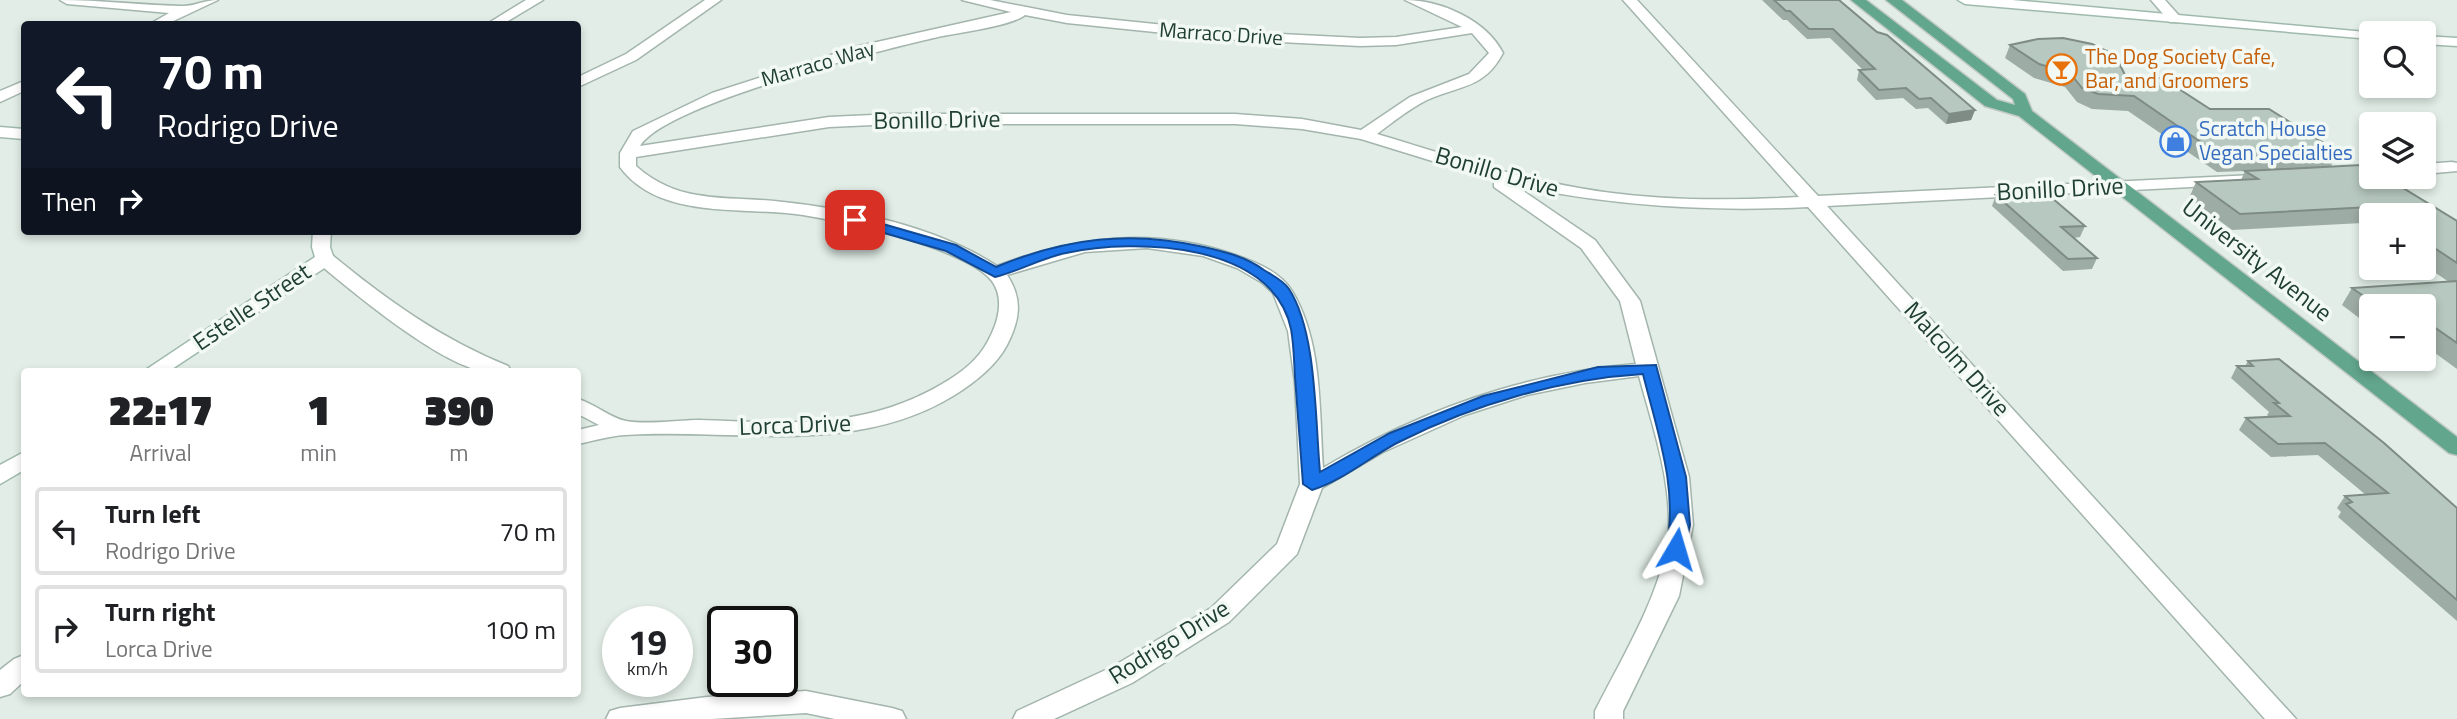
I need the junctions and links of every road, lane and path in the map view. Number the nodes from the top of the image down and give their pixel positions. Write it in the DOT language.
graph roads {
  1 [pos="67,0"];
  2 [pos="211,0"];
  3 [pos="536,0"];
  4 [pos="714,0"];
  5 [pos="970,0"];
  6 [pos="1412,0"];
  7 [pos="1630,0"];
  8 [pos="1858,0"];
  9 [pos="1893,0"];
  10 [pos="1965,0"];
  11 [pos="2158,0"];
  12 [pos="188,11"];
  13 [pos="1027,13"];
  14 [pos="2175,19"];
  15 [pos="165,21"];
  16 [pos="499,21"];
  17 [pos="1473,29"];
  18 [pos="2359,34"];
  19 [pos="2436,41"];
  20 [pos="2457,42"];
  21 [pos="581,82"];
  22 [pos="21,87"];
  23 [pos="0,97"];
  24 [pos="2025,113"];
  25 [pos="0,132"];
  26 [pos="21,134"];
  27 [pos="1364,135"];
  28 [pos="628,153"];
  29 [pos="1466,167"];
  30 [pos="2452,167"];
  31 [pos="2436,168"];
  32 [pos="2283,177"];
  33 [pos="2119,187"];
  34 [pos="1813,200"];
  35 [pos="322,235"];
  36 [pos="325,259"];
  37 [pos="995,273"];
  38 [pos="160,368"];
  39 [pos="492,368"];
  40 [pos="1650,369"];
  41 [pos="581,408"];
  42 [pos="622,428"];
  43 [pos="581,436"];
  44 [pos="2457,447"];
  45 [pos="21,461"];
  46 [pos="0,476"];
  47 [pos="1312,484"];
  48 [pos="21,668"];
  49 [pos="0,686"];
  50 [pos="620,719"];
  51 [pos="892,719"];
  52 [pos="1027,719"];
  53 [pos="1609,719"];
  54 [pos="2282,719"];
  1 -- 12 [label="street"];
  2 -- 12 [label="street"];
  3 -- 16 [label="street"];
  4 -- 21 [label="street"];
  5 -- 13 [label="street, Marraco Drive"];
  6 -- 17 [label="street"];
  7 -- 34 [label="street, Malcolm Drive"];
  8 -- 24 [label="main road, University Avenue"];
  9 -- 24 [label="main road, University Avenue"];
  10 -- 14 [label="street"];
  11 -- 14 [label="street"];
  12 -- 15 [label="street"];
  13 -- 17 [label="street, Marraco Drive"];
  13 -- 28 [label="street, Marraco Way"];
  14 -- 18 [label="street"];
  17 -- 27 [label="street"];
  19 -- 20 [label="street"];
  22 -- 23 [label="street"];
  24 -- 33 [label="main road, University Avenue"];
  25 -- 26 [label="street"];
  27 -- 28 [label="street, Bonillo Drive"];
  27 -- 29 [label="street, Bonillo Drive"];
  28 -- 37 [label="street"];
  29 -- 34 [label="street, Bonillo Drive"];
  29 -- 40 [label="street"];
  30 -- 31 [label="street"];
  32 -- 33 [label="street, Bonillo Drive"];
  33 -- 34 [label="street, Bonillo Drive"];
  33 -- 44 [label="main road, University Avenue"];
  34 -- 54 [label="street, Malcolm Drive"];
  35 -- 36 [label="street, Estelle Street"];
  36 -- 38 [label="street, Estelle Street"];
  36 -- 39 [label="street"];
  37 -- 42 [label="street, Lorca Drive"];
  37 -- 47 [label="street"];
  40 -- 47 [label="street"];
  40 -- 53 [label="street"];
  41 -- 42 [label="street"];
  42 -- 43 [label="street, Lorca Drive"];
  45 -- 46 [label="street"];
  47 -- 52 [label="street, Rodrigo Drive"];
  48 -- 49 [label="street"];
  50 -- 51 [label="street"];
}
